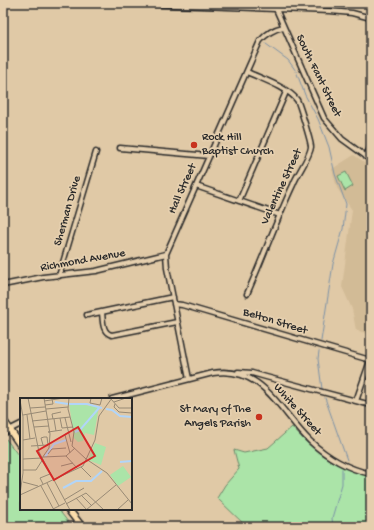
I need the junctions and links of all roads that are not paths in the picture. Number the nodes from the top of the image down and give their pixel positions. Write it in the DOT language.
graph roads {
  1 [pos="120,3"];
  2 [pos="259,3"];
  3 [pos="278,3"];
  4 [pos="260,8"];
  5 [pos="276,9"];
  6 [pos="371,18"];
  7 [pos="283,26"];
  8 [pos="247,72"];
  9 [pos="286,92"];
  10 [pos="371,145"];
  11 [pos="120,148"];
  12 [pos="96,152"];
  13 [pos="209,156"];
  14 [pos="366,157"];
  15 [pos="371,160"];
  16 [pos="196,186"];
  17 [pos="239,201"];
  18 [pos="280,215"];
  19 [pos="166,254"];
  20 [pos="59,276"];
  21 [pos="3,285"];
  22 [pos="247,294"];
  23 [pos="173,298"];
  24 [pos="174,304"];
  25 [pos="102,312"];
  26 [pos="87,316"];
  27 [pos="177,322"];
  28 [pos="371,359"];
  29 [pos="234,372"];
  30 [pos="189,379"];
  31 [pos="116,398"];
  32 [pos="356,401"];
  33 [pos="371,405"];
  34 [pos="3,420"];
  35 [pos="20,424"];
  36 [pos="9,430"];
  37 [pos="3,433"];
  38 [pos="20,445"];
  39 [pos="371,474"];
  40 [pos="69,510"];
  41 [pos="82,527"];
  1 -- 4 [label="street"];
  2 -- 4 [label="street"];
  3 -- 5 [label="street"];
  4 -- 5 [label="street"];
  5 -- 6 [label="street"];
  5 -- 7 [label="street, South Fant Street"];
  7 -- 8 [label="street, Hall Street"];
  7 -- 14 [label="street, South Fant Street"];
  8 -- 9 [label="street, Valentine Street"];
  8 -- 13 [label="street, Hall Street"];
  9 -- 17 [label="street"];
  9 -- 18 [label="street, Valentine Street"];
  10 -- 14 [label="street"];
  11 -- 13 [label="street"];
  12 -- 20 [label="street, Sherman Drive"];
  13 -- 16 [label="street, Hall Street"];
  14 -- 15 [label="street, South Fant Street"];
  16 -- 17 [label="street"];
  16 -- 19 [label="street, Hall Street"];
  17 -- 18 [label="street"];
  18 -- 22 [label="street, Valentine Street"];
  19 -- 20 [label="street, Richmond Avenue"];
  19 -- 23 [label="street"];
  20 -- 21 [label="street, Richmond Avenue"];
  23 -- 24 [label="street"];
  23 -- 25 [label="street"];
  24 -- 27 [label="street"];
  24 -- 28 [label="street, Belton Street"];
  25 -- 26 [label="street"];
  25 -- 27 [label="street"];
  27 -- 30 [label="street"];
  28 -- 32 [label="street"];
  29 -- 30 [label="street, White Street"];
  29 -- 32 [label="street"];
  29 -- 39 [label="street, White Street"];
  30 -- 31 [label="street, White Street"];
  32 -- 33 [label="street"];
  34 -- 36 [label="highway"];
  35 -- 36 [label="street"];
  36 -- 37 [label="street"];
  36 -- 38 [label="highway"];
  40 -- 41 [label="highway"];
}
